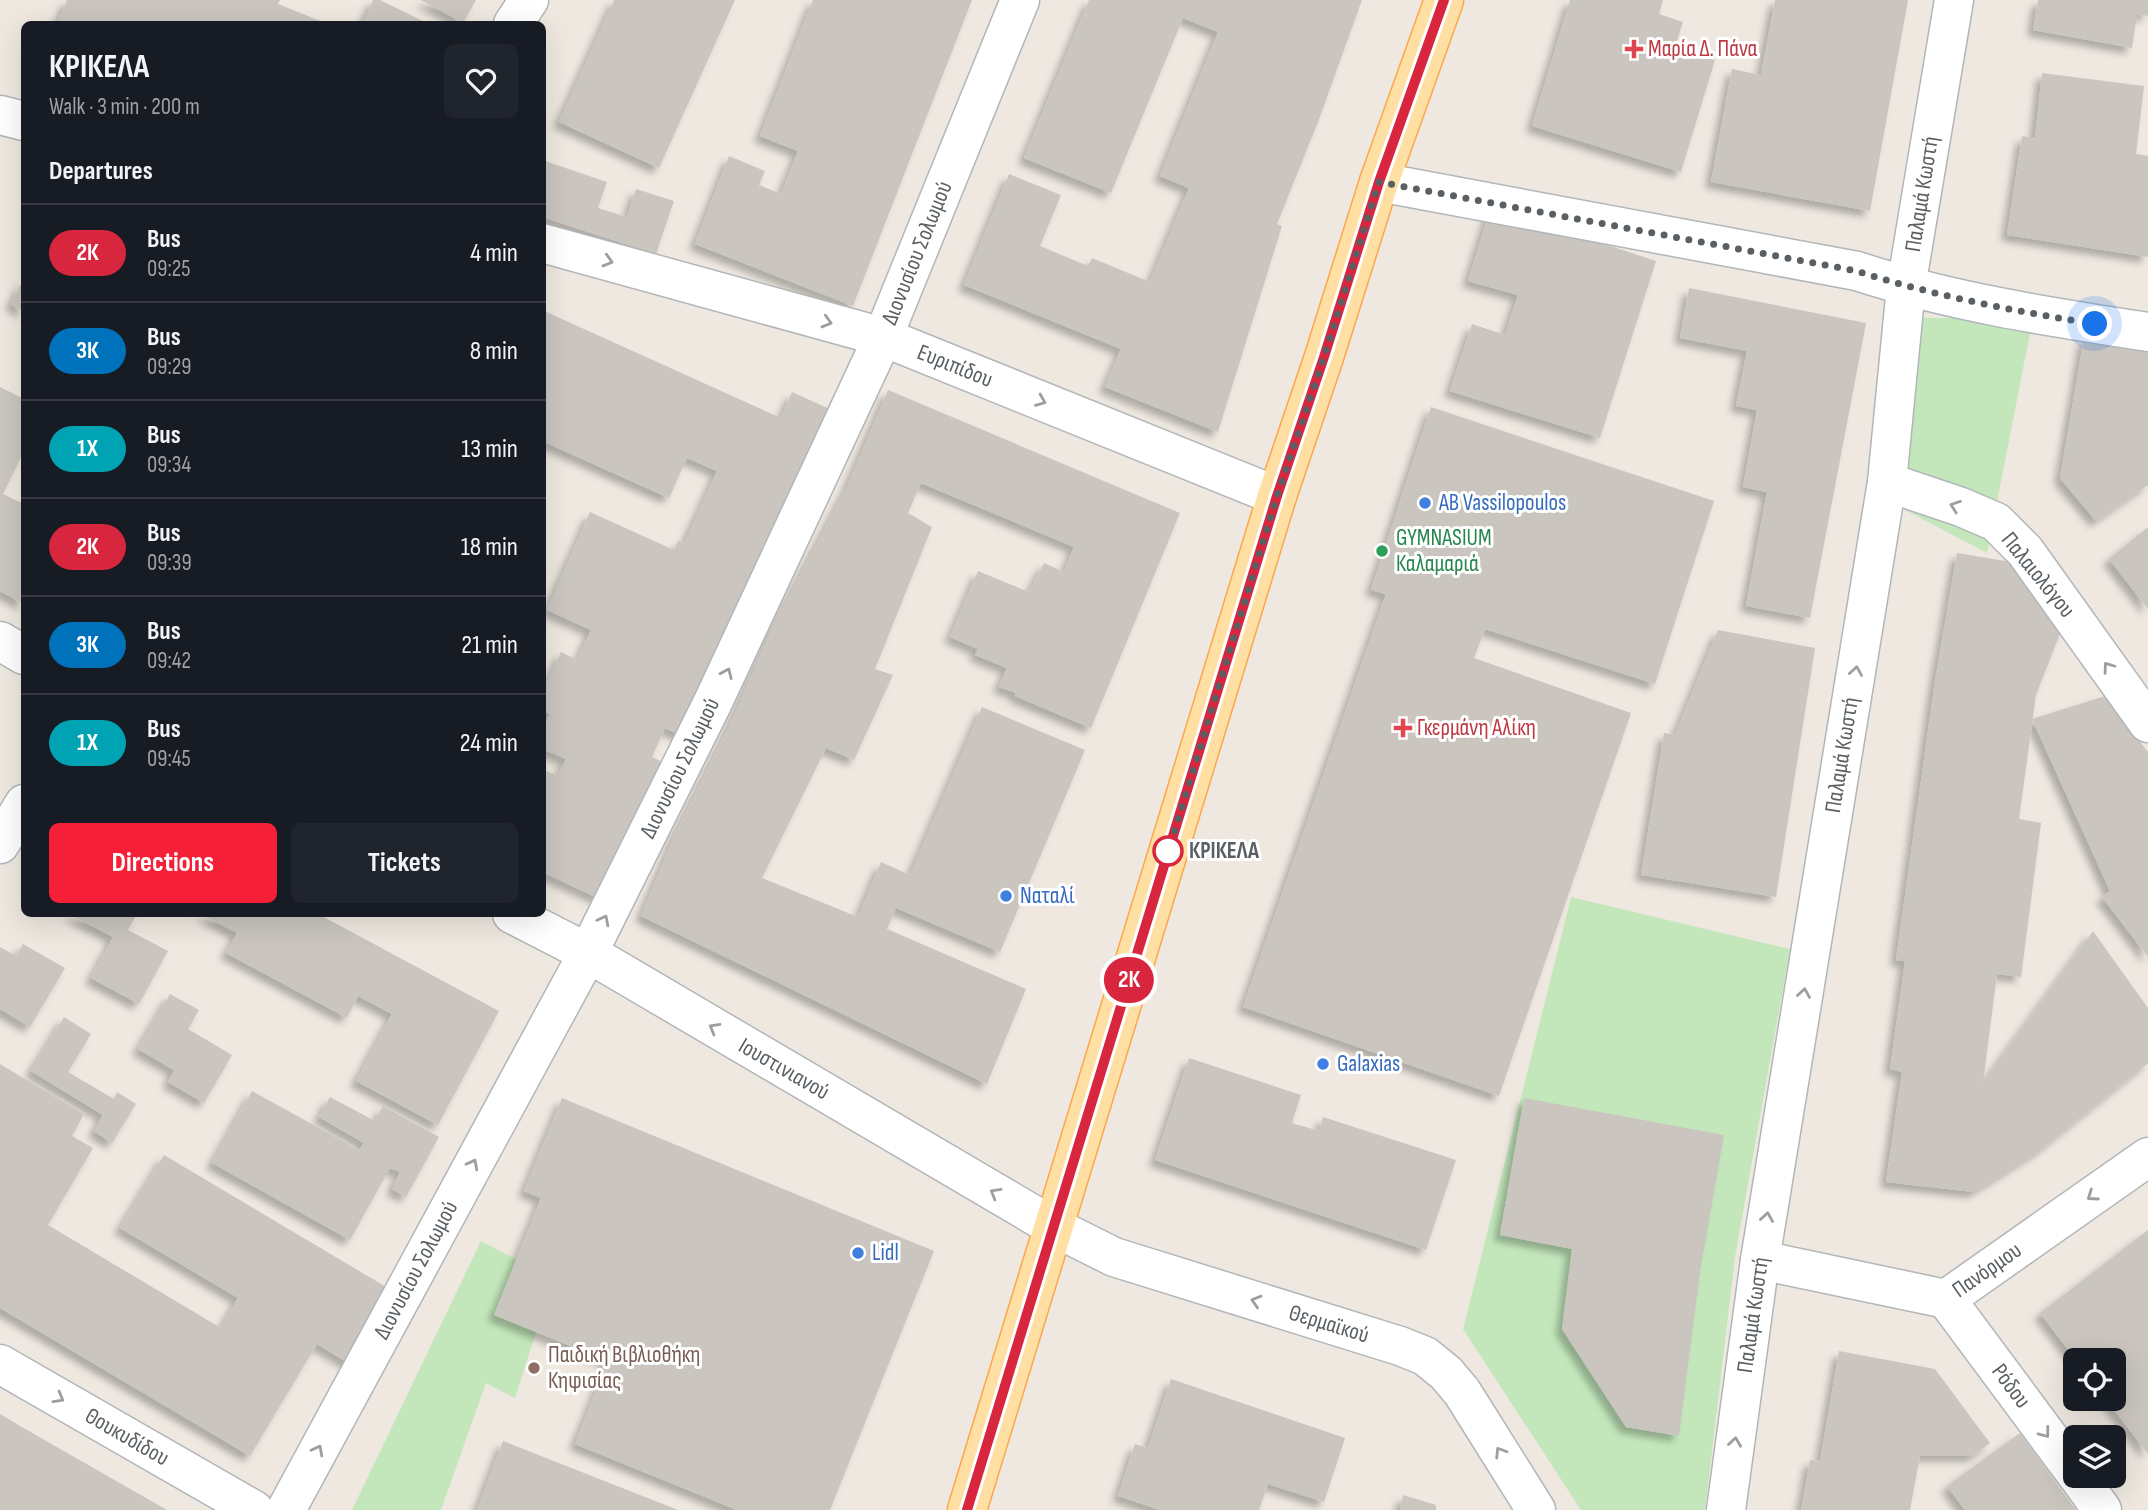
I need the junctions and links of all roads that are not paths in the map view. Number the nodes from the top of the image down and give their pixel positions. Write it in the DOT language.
graph roads {
  1 [pos="529,0"];
  2 [pos="1020,0"];
  3 [pos="1444,0"];
  4 [pos="1954,0"];
  5 [pos="515,21"];
  6 [pos="0,116"];
  7 [pos="21,120"];
  8 [pos="1379,182"];
  9 [pos="546,244"];
  10 [pos="1906,287"];
  11 [pos="2148,332"];
  12 [pos="883,337"];
  13 [pos="1886,482"];
  14 [pos="1277,496"];
  15 [pos="0,641"];
  16 [pos="21,653"];
  17 [pos="2148,723"];
  18 [pos="21,809"];
  19 [pos="0,844"];
  20 [pos="518,917"];
  21 [pos="588,953"];
  22 [pos="2148,1157"];
  23 [pos="1054,1227"];
  24 [pos="1760,1261"];
  25 [pos="1946,1299"];
  26 [pos="0,1364"];
  27 [pos="2063,1457"];
  28 [pos="2086,1488"];
  29 [pos="254,1510"];
  30 [pos="286,1510"];
  31 [pos="967,1510"];
  32 [pos="1536,1510"];
  33 [pos="1726,1510"];
  34 [pos="2102,1510"];
  1 -- 5 [label="street"];
  2 -- 12 [label="street, Διονυσίου Σολωμού"];
  3 -- 8 [label="main road"];
  4 -- 10 [label="street, Παλαμά Κωστή"];
  6 -- 7 [label="street"];
  8 -- 10 [label="street"];
  8 -- 14 [label="main road"];
  9 -- 12 [label="street, Ευριπίδου, one-way"];
  10 -- 11 [label="street"];
  10 -- 13 [label="street, Παλαμά Κωστή"];
  12 -- 14 [label="street, Ευριπίδου, one-way"];
  21 -- 12 [label="street, Διονυσίου Σολωμού, one-way"];
  17 -- 13 [label="street, Παλαιολόγου, one-way"];
  24 -- 13 [label="street, Παλαμά Κωστή, one-way"];
  14 -- 23 [label="main road"];
  15 -- 16 [label="street"];
  18 -- 19 [label="street"];
  20 -- 21 [label="street, Ιουστινιανού"];
  23 -- 21 [label="street, Ιουστινιανού, one-way"];
  30 -- 21 [label="street, Διονυσίου Σολωμού, one-way"];
  22 -- 25 [label="street, Πανόρμου, one-way"];
  23 -- 31 [label="main road"];
  32 -- 23 [label="street, Θερμαϊκού, one-way"];
  24 -- 25 [label="street, Πανόρμου"];
  33 -- 24 [label="street, Παλαμά Κωστή, one-way"];
  25 -- 27 [label="street, Ρόδου, one-way"];
  26 -- 29 [label="street, Θουκυδίδου, one-way"];
  28 -- 34 [label="street, Ρόδου"];
}
